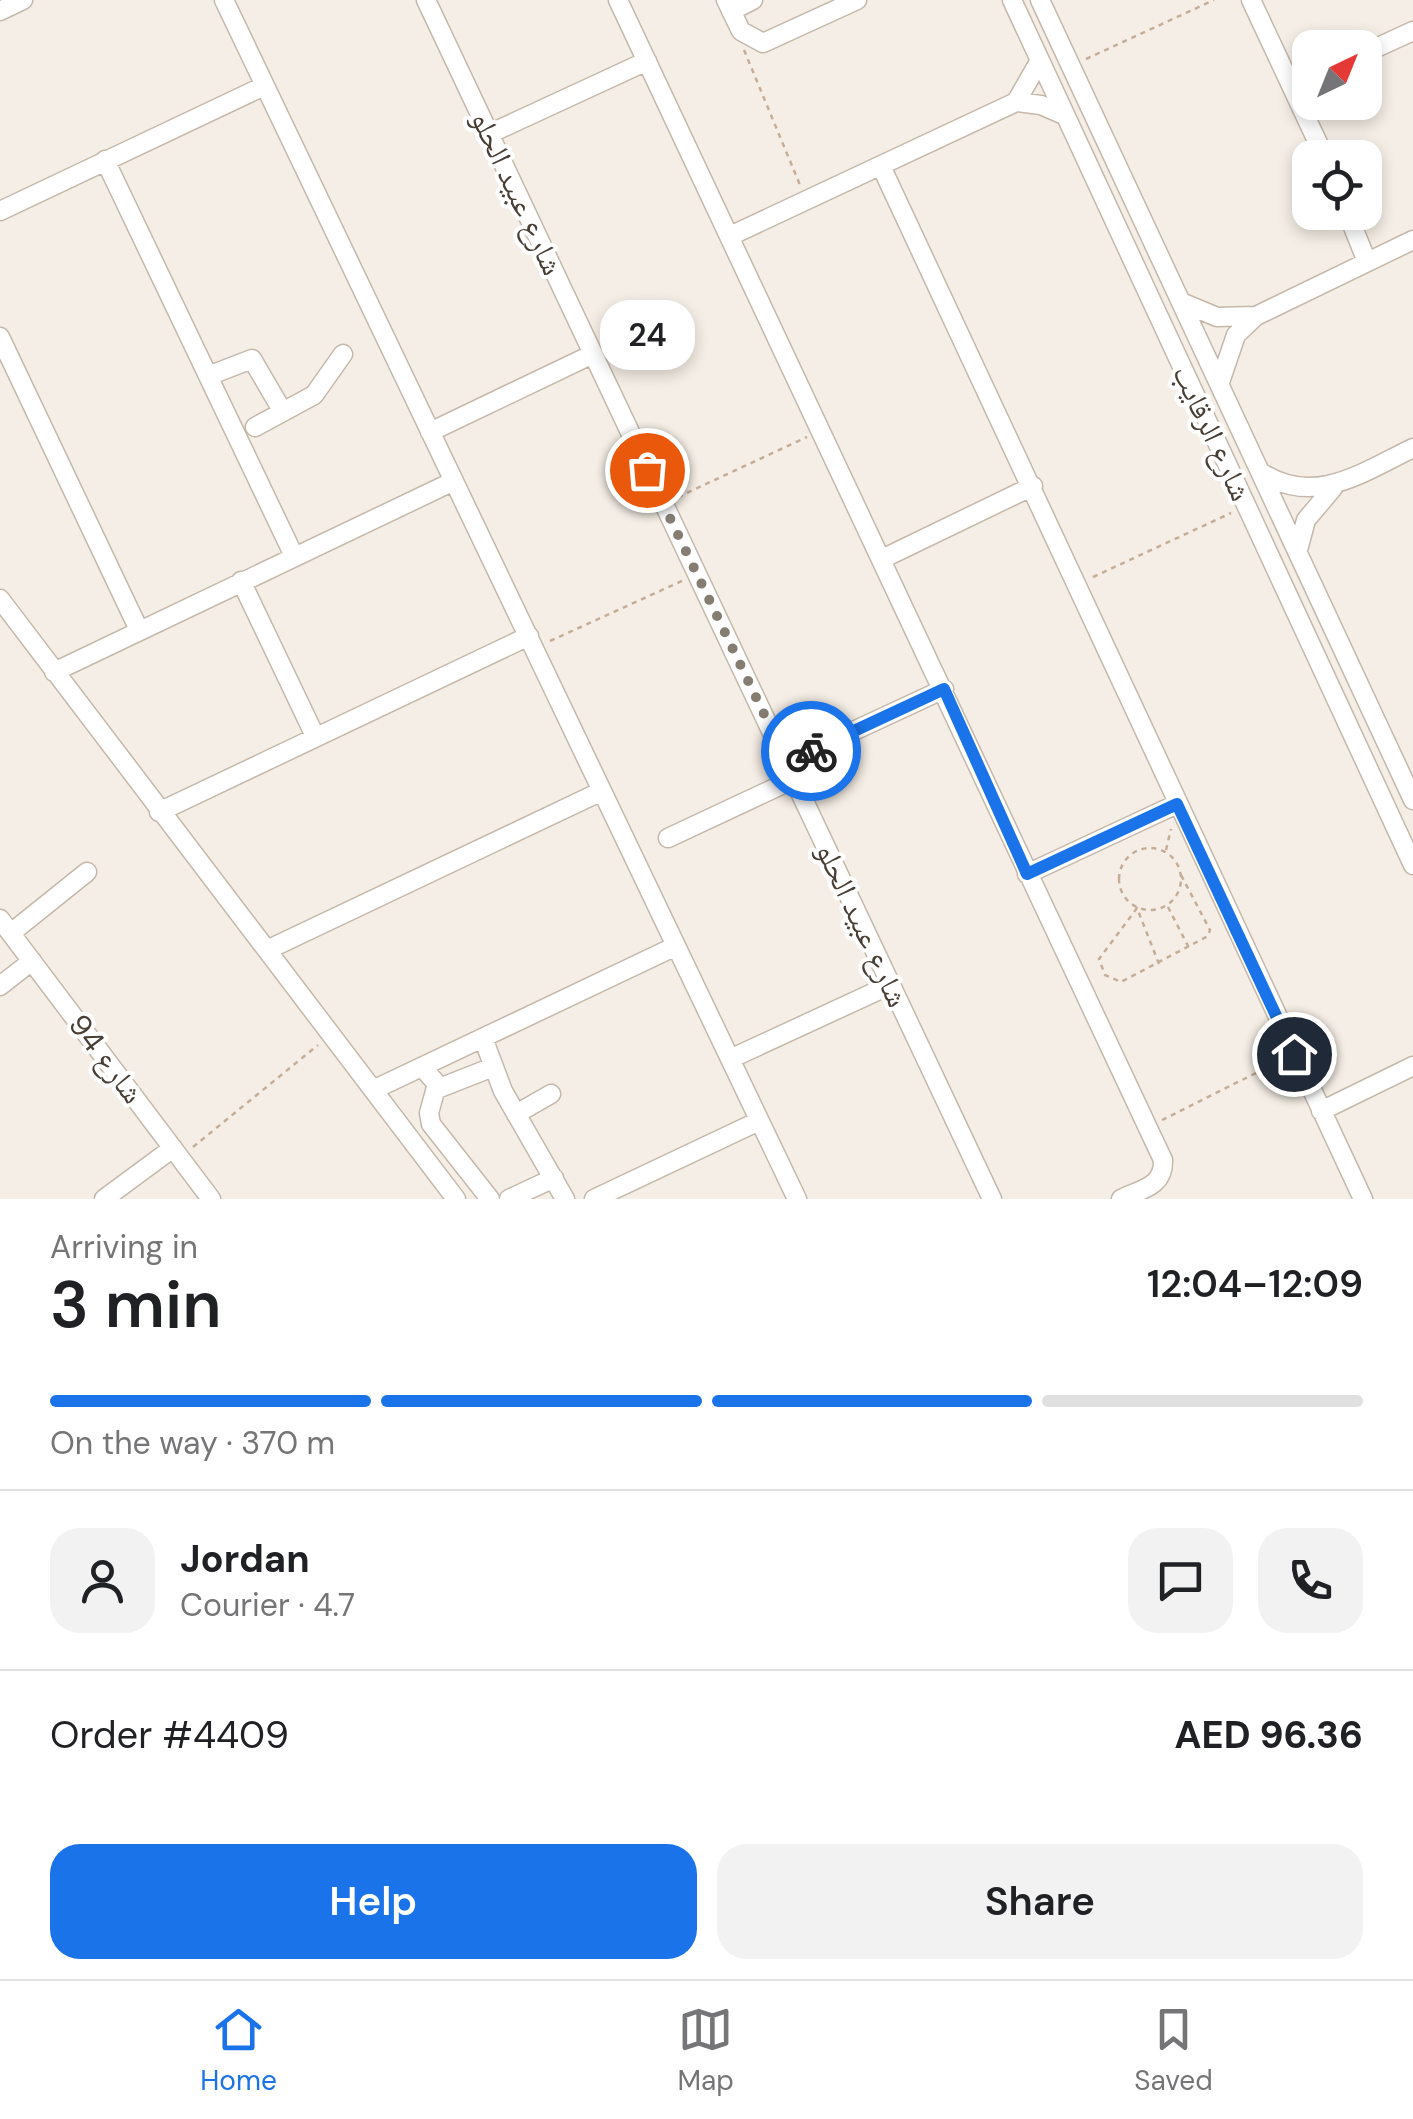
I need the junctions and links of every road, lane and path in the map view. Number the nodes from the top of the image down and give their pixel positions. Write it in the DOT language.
graph roads {
  1 [pos="23,0"];
  2 [pos="224,0"];
  3 [pos="426,0"];
  4 [pos="618,0"];
  5 [pos="753,0"];
  6 [pos="857,0"];
  7 [pos="1012,0"];
  8 [pos="1040,0"];
  9 [pos="1214,0"];
  10 [pos="1251,0"];
  11 [pos="728,6"];
  12 [pos="0,10"];
  13 [pos="1413,30"];
  14 [pos="746,37"];
  15 [pos="1382,45"];
  16 [pos="647,61"];
  17 [pos="1039,62"];
  18 [pos="1071,66"];
  19 [pos="1292,69"];
  20 [pos="264,86"];
  21 [pos="1016,102"];
  22 [pos="1064,115"];
  23 [pos="489,134"];
  24 [pos="105,160"];
  25 [pos="881,166"];
  26 [pos="807,200"];
  27 [pos="0,210"];
  28 [pos="1356,230"];
  29 [pos="1361,230"];
  30 [pos="730,236"];
  31 [pos="1413,240"];
  32 [pos="1372,260"];
  33 [pos="1181,302"];
  34 [pos="1256,316"];
  35 [pos="2,349"];
  36 [pos="343,354"];
  37 [pos="594,354"];
  38 [pos="208,376"];
  39 [pos="1220,382"];
  40 [pos="283,412"];
  41 [pos="255,427"];
  42 [pos="822,430"];
  43 [pos="430,432"];
  44 [pos="1413,448"];
  45 [pos="1262,473"];
  46 [pos="454,480"];
  47 [pos="1338,484"];
  48 [pos="1033,486"];
  49 [pos="663,504"];
  50 [pos="1246,506"];
  51 [pos="1298,550"];
  52 [pos="294,556"];
  53 [pos="884,558"];
  54 [pos="696,574"];
  55 [pos="241,581"];
  56 [pos="1077,584"];
  57 [pos="0,599"];
  58 [pos="139,630"];
  59 [pos="532,642"];
  60 [pos="54,672"];
  61 [pos="944,689"];
  62 [pos="316,736"];
  63 [pos="790,770"];
  64 [pos="602,791"];
  65 [pos="1413,800"];
  66 [pos="1177,804"];
  67 [pos="159,812"];
  68 [pos="668,838"];
  69 [pos="1413,865"];
  70 [pos="87,872"];
  71 [pos="1027,874"];
  72 [pos="1181,875"];
  73 [pos="1167,906"];
  74 [pos="1137,908"];
  75 [pos="5,926"];
  76 [pos="676,946"];
  77 [pos="1188,948"];
  78 [pos="267,950"];
  79 [pos="29,957"];
  80 [pos="1159,964"];
  81 [pos="0,976"];
  82 [pos="890,985"];
  83 [pos="0,986"];
  84 [pos="331,1034"];
  85 [pos="483,1038"];
  86 [pos="1294,1054"];
  87 [pos="730,1059"];
  88 [pos="1413,1066"];
  89 [pos="422,1067"];
  90 [pos="493,1067"];
  91 [pos="437,1089"];
  92 [pos="373,1090"];
  93 [pos="552,1094"];
  94 [pos="1321,1110"];
  95 [pos="516,1114"];
  96 [pos="759,1121"];
  97 [pos="1150,1134"];
  98 [pos="176,1153"];
  99 [pos="554,1178"];
  100 [pos="1361,1198"];
  101 [pos="104,1199"];
  102 [pos="211,1199"];
  103 [pos="456,1199"];
  104 [pos="490,1199"];
  105 [pos="509,1199"];
  106 [pos="565,1199"];
  107 [pos="594,1199"];
  108 [pos="797,1199"];
  109 [pos="992,1199"];
  110 [pos="1121,1199"];
  1 -- 12 [label="street"];
  2 -- 20 [label="street"];
  3 -- 23 [label="street, شارع عبيد الحلو"];
  4 -- 16 [label="street"];
  5 -- 11 [label="street"];
  6 -- 14 [label="street"];
  7 -- 17 [label="street, شارع الرقايب"];
  8 -- 18 [label="street, شارع الرقايب"];
  9 -- 18 [label="path"];
  10 -- 19 [label="street"];
  11 -- 14 [label="street"];
  13 -- 15 [label="street"];
  14 -- 26 [label="path"];
  16 -- 23 [label="street"];
  16 -- 30 [label="street"];
  17 -- 21 [label="street"];
  17 -- 22 [label="street, شارع الرقايب"];
  18 -- 33 [label="street, شارع الرقايب"];
  20 -- 24 [label="street"];
  20 -- 43 [label="street"];
  21 -- 22 [label="street"];
  21 -- 25 [label="street"];
  22 -- 50 [label="street, شارع الرقايب"];
  23 -- 37 [label="street, شارع عبيد الحلو"];
  24 -- 27 [label="street"];
  24 -- 38 [label="street"];
  25 -- 26 [label="street"];
  25 -- 48 [label="street"];
  26 -- 30 [label="street"];
  28 -- 32 [label="street"];
  29 -- 32 [label="street"];
  30 -- 42 [label="street"];
  31 -- 32 [label="street"];
  32 -- 34 [label="street"];
  33 -- 34 [label="street"];
  33 -- 39 [label="street, شارع الرقايب"];
  34 -- 39 [label="street"];
  35 -- 58 [label="street"];
  36 -- 40 [label="street"];
  37 -- 43 [label="street"];
  37 -- 49 [label="street, شارع عبيد الحلو"];
  38 -- 40 [label="street"];
  38 -- 52 [label="street"];
  39 -- 45 [label="street, شارع الرقايب"];
  40 -- 41 [label="street"];
  42 -- 49 [label="path"];
  42 -- 53 [label="street"];
  43 -- 46 [label="street"];
  44 -- 47 [label="street"];
  45 -- 47 [label="street"];
  45 -- 51 [label="street, شارع الرقايب"];
  46 -- 52 [label="street"];
  46 -- 59 [label="street"];
  47 -- 51 [label="street"];
  48 -- 53 [label="street"];
  48 -- 56 [label="street"];
  49 -- 54 [label="street, شارع عبيد الحلو"];
  50 -- 56 [label="path"];
  50 -- 69 [label="street, شارع الرقايب"];
  51 -- 65 [label="street, شارع الرقايب"];
  52 -- 55 [label="street"];
  53 -- 61 [label="street"];
  54 -- 59 [label="path"];
  54 -- 63 [label="street, شارع عبيد الحلو"];
  55 -- 58 [label="street"];
  55 -- 62 [label="street"];
  56 -- 66 [label="street"];
  57 -- 60 [label="street"];
  58 -- 60 [label="street"];
  59 -- 62 [label="street"];
  59 -- 64 [label="street"];
  60 -- 67 [label="street"];
  61 -- 63 [label="street"];
  61 -- 71 [label="street"];
  62 -- 67 [label="street"];
  63 -- 68 [label="street"];
  63 -- 82 [label="street, شارع عبيد الحلو"];
  64 -- 76 [label="street"];
  64 -- 78 [label="street"];
  66 -- 71 [label="street"];
  66 -- 86 [label="street"];
  67 -- 78 [label="street"];
  70 -- 75 [label="street"];
  71 -- 97 [label="street"];
  72 -- 73 [label="path"];
  72 -- 74 [label="path"];
  72 -- 77 [label="path"];
  73 -- 74 [label="path"];
  73 -- 77 [label="path"];
  74 -- 80 [label="path"];
  74 -- 80 [label="path"];
  75 -- 79 [label="street, شارع 94"];
  76 -- 85 [label="street"];
  76 -- 87 [label="street"];
  77 -- 80 [label="path"];
  78 -- 84 [label="street"];
  79 -- 81 [label="street"];
  79 -- 83 [label="street"];
  79 -- 98 [label="street, شارع 94"];
  82 -- 87 [label="street"];
  82 -- 109 [label="street, شارع عبيد الحلو"];
  84 -- 92 [label="street"];
  84 -- 98 [label="path"];
  85 -- 89 [label="street"];
  85 -- 90 [label="street"];
  86 -- 94 [label="street"];
  86 -- 97 [label="path"];
  87 -- 96 [label="street"];
  88 -- 94 [label="street"];
  89 -- 91 [label="street"];
  89 -- 92 [label="street"];
  90 -- 91 [label="street"];
  90 -- 95 [label="street"];
  91 -- 104 [label="street"];
  92 -- 103 [label="street"];
  93 -- 95 [label="street"];
  94 -- 100 [label="street"];
  95 -- 99 [label="street"];
  96 -- 107 [label="street"];
  96 -- 108 [label="street"];
  97 -- 110 [label="street"];
  98 -- 101 [label="street"];
  98 -- 102 [label="street, شارع 94"];
  99 -- 105 [label="street"];
  99 -- 106 [label="street"];
}
